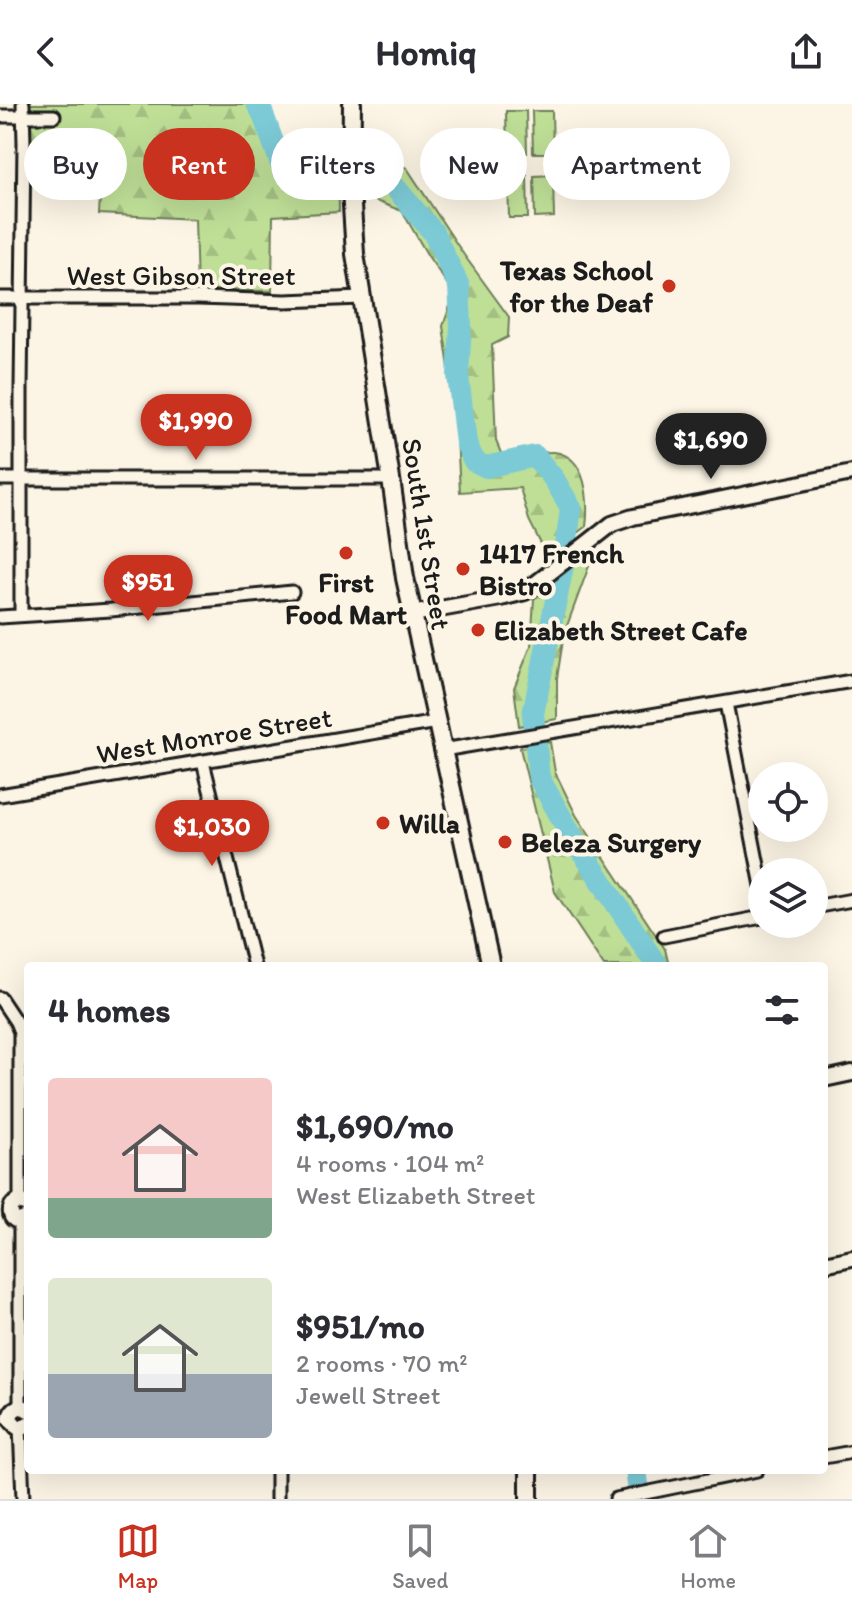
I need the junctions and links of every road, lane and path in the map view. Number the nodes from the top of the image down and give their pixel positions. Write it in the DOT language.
graph roads {
  1 [pos="352,104"];
  2 [pos="23,110"];
  3 [pos="0,116"];
  4 [pos="54,116"];
  5 [pos="0,298"];
  6 [pos="362,298"];
  7 [pos="22,299"];
  8 [pos="852,473"];
  9 [pos="0,479"];
  10 [pos="21,479"];
  11 [pos="391,479"];
  12 [pos="292,592"];
  13 [pos="412,614"];
  14 [pos="21,615"];
  15 [pos="0,617"];
  16 [pos="852,681"];
  17 [pos="726,703"];
  18 [pos="437,722"];
  19 [pos="443,750"];
  20 [pos="203,762"];
  21 [pos="0,795"];
  22 [pos="756,858"];
  23 [pos="852,900"];
  24 [pos="828,904"];
  25 [pos="748,920"];
  26 [pos="664,936"];
  27 [pos="253,962"];
  28 [pos="490,962"];
  29 [pos="0,998"];
  30 [pos="24,1032"];
  31 [pos="852,1073"];
  32 [pos="828,1078"];
  33 [pos="18,1212"];
  34 [pos="852,1258"];
  35 [pos="828,1263"];
  36 [pos="18,1418"];
  37 [pos="852,1452"];
  38 [pos="828,1456"];
  39 [pos="277,1474"];
  40 [pos="529,1474"];
  41 [pos="738,1474"];
  42 [pos="23,1499"];
  43 [pos="277,1499"];
  44 [pos="529,1499"];
  45 [pos="619,1499"];
  1 -- 6 [label="main road, South 1st Street"];
  2 -- 3 [label="street"];
  2 -- 4 [label="street"];
  2 -- 7 [label="street"];
  5 -- 7 [label="street, West Gibson Street"];
  6 -- 7 [label="street, West Gibson Street"];
  6 -- 11 [label="main road, South 1st Street"];
  7 -- 10 [label="street"];
  8 -- 13 [label="street"];
  9 -- 10 [label="street"];
  10 -- 11 [label="street"];
  10 -- 14 [label="street"];
  11 -- 13 [label="main road, South 1st Street"];
  12 -- 14 [label="street"];
  13 -- 18 [label="main road, South 1st Street"];
  14 -- 15 [label="street"];
  16 -- 17 [label="street"];
  17 -- 19 [label="street"];
  17 -- 22 [label="street"];
  18 -- 19 [label="main road, South 1st Street"];
  18 -- 20 [label="street, West Monroe Street"];
  19 -- 28 [label="main road, South 1st Street"];
  20 -- 21 [label="street, West Monroe Street"];
  20 -- 27 [label="street"];
  23 -- 24 [label="street"];
  25 -- 26 [label="street"];
  29 -- 30 [label="street"];
  30 -- 33 [label="street"];
  31 -- 32 [label="street"];
  33 -- 36 [label="street"];
  34 -- 35 [label="street"];
  36 -- 42 [label="street"];
  37 -- 38 [label="street"];
  39 -- 43 [label="street"];
  40 -- 44 [label="main road"];
  41 -- 45 [label="street"];
}
